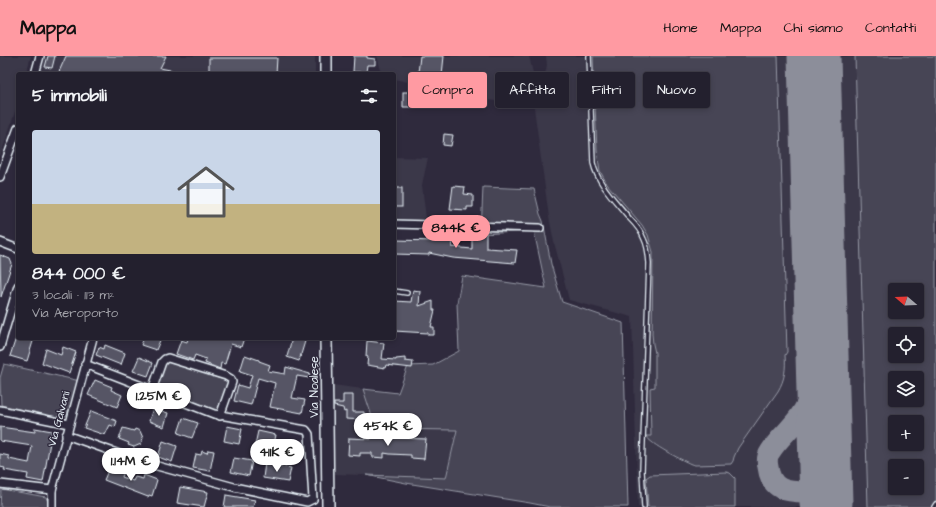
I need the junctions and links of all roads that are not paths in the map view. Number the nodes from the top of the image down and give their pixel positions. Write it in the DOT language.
graph roads {
  1 [pos="40,56"];
  2 [pos="326,56"];
  3 [pos="589,56"];
  4 [pos="36,72"];
  5 [pos="326,72"];
  6 [pos="16,133"];
  7 [pos="0,177"];
  8 [pos="396,224"];
  9 [pos="540,228"];
  10 [pos="0,242"];
  11 [pos="16,248"];
  12 [pos="396,291"];
  13 [pos="16,293"];
  14 [pos="407,293"];
  15 [pos="92,340"];
  16 [pos="326,340"];
  17 [pos="0,347"];
  18 [pos="85,364"];
  19 [pos="152,390"];
  20 [pos="0,410"];
  21 [pos="220,416"];
  22 [pos="69,424"];
  23 [pos="66,435"];
  24 [pos="0,484"];
  25 [pos="52,490"];
  26 [pos="313,499"];
  27 [pos="328,504"];
  28 [pos="936,504"];
  29 [pos="52,507"];
  30 [pos="644,507"];
  31 [pos="934,507"];
  1 -- 4 [label="street"];
  2 -- 5 [label="main road"];
  3 -- 30 [label="lane"];
  6 -- 7 [label="street"];
  8 -- 9 [label="street"];
  10 -- 11 [label="street"];
  12 -- 14 [label="lane"];
  13 -- 17 [label="street"];
  15 -- 18 [label="street, Via Galvani"];
  16 -- 27 [label="main road, Via Noalese"];
  18 -- 19 [label="street"];
  18 -- 22 [label="street, Via Galvani"];
  19 -- 21 [label="street"];
  19 -- 21 [label="street"];
  20 -- 22 [label="street"];
  21 -- 26 [label="street"];
  22 -- 23 [label="street, Via Galvani"];
  23 -- 25 [label="street, Via Galvani"];
  23 -- 26 [label="street"];
  24 -- 25 [label="street"];
  25 -- 29 [label="street, Via Galvani"];
  26 -- 27 [label="street"];
  28 -- 31 [label="lane"];
}
